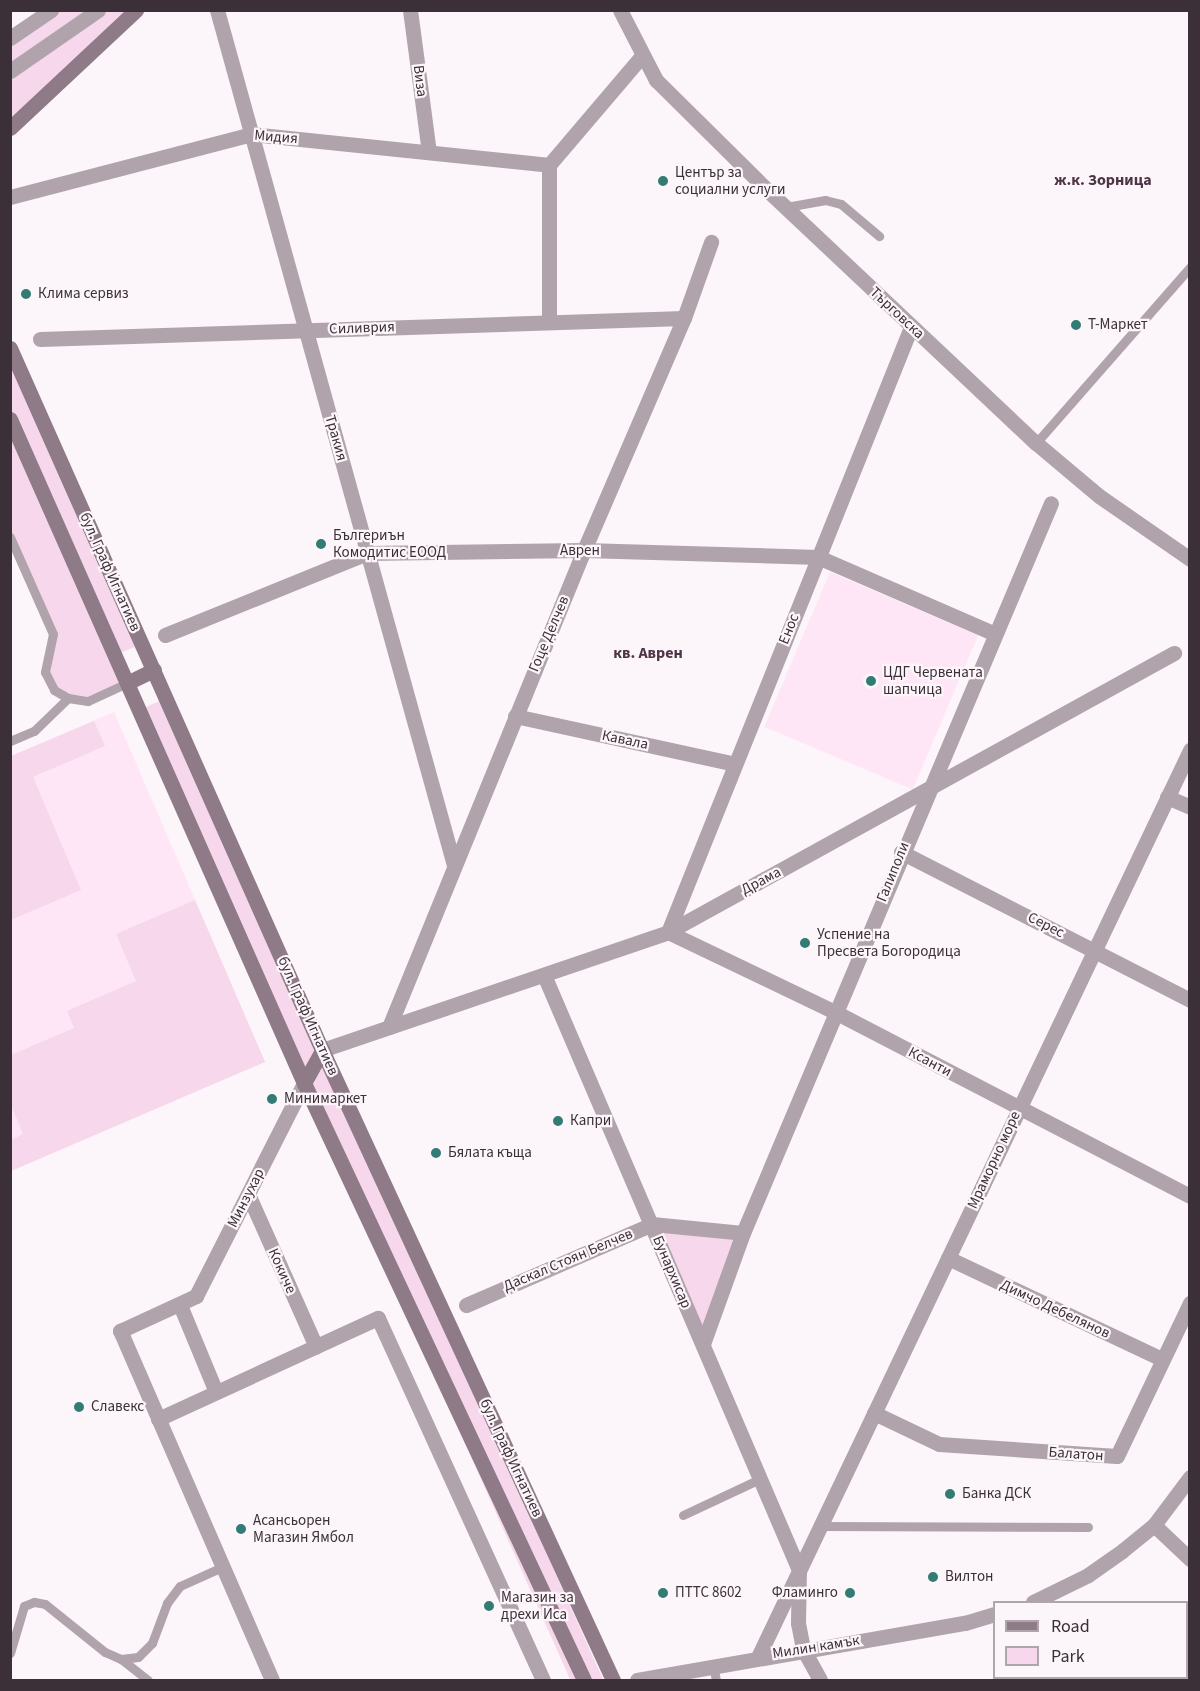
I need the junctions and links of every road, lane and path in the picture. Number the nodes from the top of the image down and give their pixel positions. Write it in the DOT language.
graph roads {
  1 [pos="51,10"];
  2 [pos="98,10"];
  3 [pos="136,10"];
  4 [pos="217,10"];
  5 [pos="410,10"];
  6 [pos="620,10"];
  7 [pos="632,10"];
  8 [pos="10,38"];
  9 [pos="634,38"];
  10 [pos="641,57"];
  11 [pos="10,71"];
  12 [pos="10,128"];
  13 [pos="251,134"];
  14 [pos="429,152"];
  15 [pos="549,165"];
  16 [pos="10,197"];
  17 [pos="786,207"];
  18 [pos="879,236"];
  19 [pos="711,242"];
  20 [pos="1190,267"];
  21 [pos="684,318"];
  22 [pos="549,322"];
  23 [pos="911,327"];
  24 [pos="305,330"];
  25 [pos="40,339"];
  26 [pos="10,348"];
  27 [pos="10,419"];
  28 [pos="1036,443"];
  29 [pos="1050,503"];
  30 [pos="10,537"];
  31 [pos="584,550"];
  32 [pos="368,553"];
  33 [pos="818,557"];
  34 [pos="1190,559"];
  35 [pos="165,634"];
  36 [pos="995,634"];
  37 [pos="1174,654"];
  38 [pos="154,670"];
  39 [pos="127,683"];
  40 [pos="68,698"];
  41 [pos="515,716"];
  42 [pos="10,741"];
  43 [pos="1190,750"];
  44 [pos="735,764"];
  45 [pos="926,793"];
  46 [pos="1167,797"];
  47 [pos="1190,807"];
  48 [pos="901,852"];
  49 [pos="454,865"];
  50 [pos="668,932"];
  51 [pos="1094,949"];
  52 [pos="544,975"];
  53 [pos="1190,1000"];
  54 [pos="835,1012"];
  55 [pos="388,1027"];
  56 [pos="322,1050"];
  57 [pos="304,1083"];
  58 [pos="1018,1110"];
  59 [pos="248,1194"];
  60 [pos="1190,1197"];
  61 [pos="652,1224"];
  62 [pos="743,1233"];
  63 [pos="948,1258"];
  64 [pos="1190,1303"];
  65 [pos="180,1305"];
  66 [pos="466,1305"];
  67 [pos="703,1344"];
  68 [pos="316,1347"];
  69 [pos="1162,1359"];
  70 [pos="216,1392"];
  71 [pos="874,1413"];
  72 [pos="158,1419"];
  73 [pos="1190,1477"];
  74 [pos="760,1479"];
  75 [pos="683,1515"];
  76 [pos="1154,1525"];
  77 [pos="820,1527"];
  78 [pos="1088,1527"];
  79 [pos="1190,1559"];
  80 [pos="222,1567"];
  81 [pos="799,1570"];
  82 [pos="1035,1601"];
  83 [pos="993,1614"];
  84 [pos="803,1650"];
  85 [pos="10,1653"];
  86 [pos="758,1657"];
  87 [pos="121,1659"];
  88 [pos="715,1673"];
  89 [pos="148,1680"];
  90 [pos="272,1680"];
  91 [pos="543,1680"];
  92 [pos="584,1680"];
  93 [pos="613,1680"];
  94 [pos="637,1680"];
  95 [pos="820,1680"];
  1 -- 8 [label="street"];
  2 -- 11 [label="street"];
  3 -- 12 [label="main road"];
  4 -- 13 [label="street, Тракия"];
  5 -- 14 [label="street, Виза"];
  6 -- 9 [label="street, Търговска"];
  7 -- 9 [label="street, Търговска"];
  9 -- 10 [label="street, Търговска"];
  10 -- 15 [label="street"];
  10 -- 17 [label="street, Търговска"];
  13 -- 14 [label="street, Мидия"];
  13 -- 16 [label="street, Мидия"];
  13 -- 24 [label="street, Тракия"];
  14 -- 15 [label="street, Мидия"];
  15 -- 22 [label="street"];
  17 -- 18 [label="lane"];
  17 -- 23 [label="street, Търговска"];
  19 -- 21 [label="street, Гоце Делчев"];
  20 -- 28 [label="lane"];
  21 -- 22 [label="street, Силиврия"];
  21 -- 31 [label="street, Гоце Делчев"];
  22 -- 24 [label="street, Силиврия"];
  23 -- 28 [label="street, Търговска"];
  23 -- 33 [label="street, Енос"];
  24 -- 25 [label="street, Силиврия"];
  24 -- 32 [label="street, Тракия"];
  26 -- 38 [label="main road, бул. Граф Игнатиев"];
  27 -- 39 [label="main road, бул. Граф Игнатиев"];
  28 -- 34 [label="street, Търговска"];
  29 -- 36 [label="street, Галиполи"];
  30 -- 40 [label="lane"];
  31 -- 32 [label="street, Аврен"];
  31 -- 33 [label="street, Аврен"];
  31 -- 41 [label="street, Гоце Делчев"];
  32 -- 35 [label="street, Аврен"];
  32 -- 49 [label="street, Тракия"];
  33 -- 36 [label="street, Аврен"];
  33 -- 44 [label="street, Енос"];
  36 -- 45 [label="street, Галиполи"];
  37 -- 45 [label="street, Драма"];
  38 -- 39 [label="main road"];
  38 -- 56 [label="main road, бул. Граф Игнатиев"];
  39 -- 40 [label="lane"];
  39 -- 57 [label="main road, бул. Граф Игнатиев"];
  40 -- 42 [label="lane"];
  41 -- 44 [label="street, Кавала"];
  41 -- 49 [label="street, Гоце Делчев"];
  43 -- 46 [label="street, Мраморно море"];
  44 -- 50 [label="street, Енос"];
  45 -- 48 [label="street, Галиполи"];
  45 -- 50 [label="street, Драма"];
  46 -- 47 [label="street"];
  46 -- 51 [label="street, Мраморно море"];
  48 -- 51 [label="street, Серес"];
  48 -- 54 [label="street, Галиполи"];
  49 -- 55 [label="street, Гоце Делчев"];
  50 -- 52 [label="street, Драма"];
  50 -- 54 [label="street, Ксанти"];
  51 -- 53 [label="street, Серес"];
  51 -- 58 [label="street, Мраморно море"];
  52 -- 55 [label="street, Драма"];
  52 -- 61 [label="street, Бунархисар"];
  54 -- 58 [label="street, Ксанти"];
  54 -- 62 [label="street, Галиполи"];
  55 -- 56 [label="street, Драма"];
  56 -- 57 [label="main road"];
  56 -- 93 [label="main road, бул. Граф Игнатиев"];
  57 -- 59 [label="street, Минзухар"];
  57 -- 92 [label="main road, бул. Граф Игнатиев"];
  58 -- 60 [label="street, Ксанти"];
  58 -- 63 [label="street, Мраморно море"];
  59 -- 65 [label="street, Минзухар"];
  59 -- 68 [label="street, Кокиче"];
  61 -- 62 [label="street, Даскал Стоян Белчев"];
  61 -- 66 [label="street, Даскал Стоян Белчев"];
  61 -- 67 [label="street, Бунархисар"];
  62 -- 67 [label="street, Галиполи"];
  63 -- 69 [label="street, Димчо Дебелянов"];
  63 -- 71 [label="street, Мраморно море"];
  64 -- 69 [label="street, Балатон"];
  65 -- 70 [label="street"];
  65 -- 72 [label="street, Минзухар"];
  67 -- 74 [label="street, Бунархисар"];
  68 -- 70 [label="street"];
  68 -- 91 [label="street"];
  69 -- 71 [label="street, Балатон"];
  70 -- 72 [label="street"];
  71 -- 77 [label="street, Мраморно море"];
  72 -- 80 [label="street"];
  73 -- 76 [label="street"];
  74 -- 75 [label="lane"];
  74 -- 81 [label="street, Бунархисар"];
  76 -- 79 [label="street"];
  76 -- 82 [label="street"];
  77 -- 78 [label="lane"];
  77 -- 81 [label="street, Мраморно море"];
  80 -- 87 [label="lane"];
  80 -- 90 [label="street"];
  81 -- 84 [label="street, Мраморно море"];
  81 -- 86 [label="street, Мраморно море"];
  83 -- 84 [label="street, Милин камък"];
  84 -- 86 [label="street, Милин камък"];
  84 -- 95 [label="street"];
  85 -- 87 [label="lane"];
  86 -- 88 [label="street, Милин камък"];
  87 -- 89 [label="lane"];
  88 -- 94 [label="street, Милин камък"];
}
